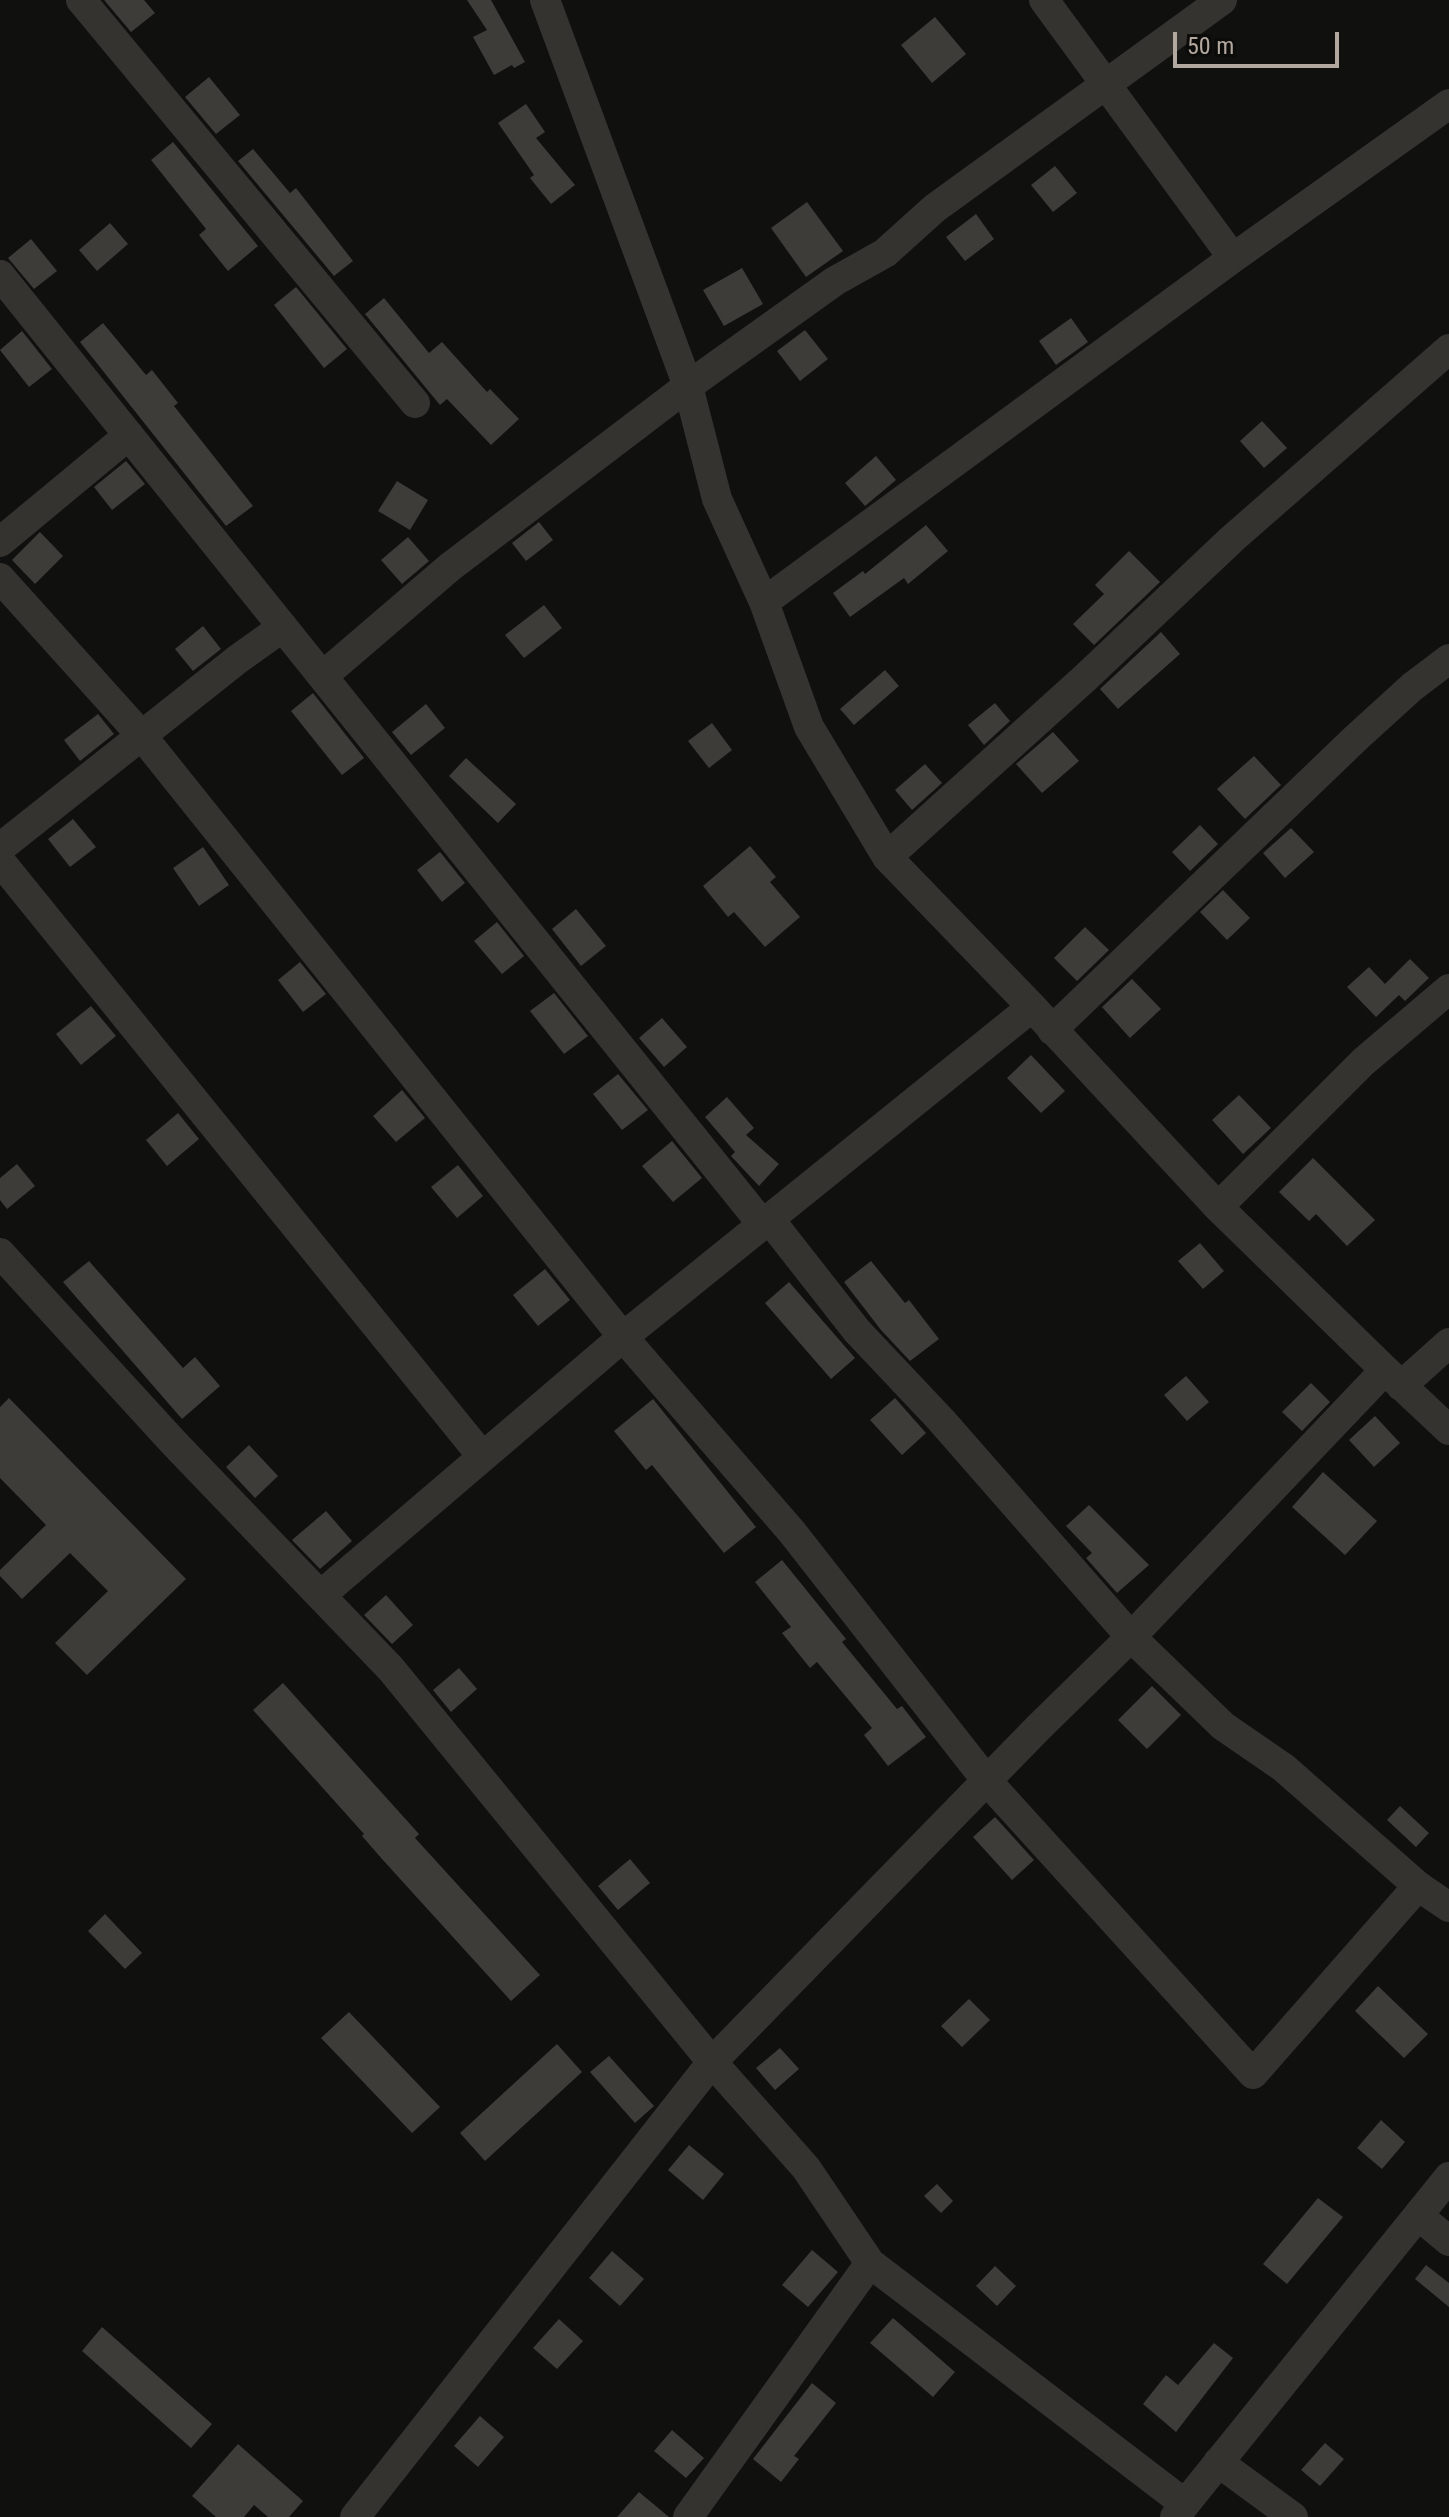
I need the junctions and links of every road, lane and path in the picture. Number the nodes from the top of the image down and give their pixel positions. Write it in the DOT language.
graph roads {
  1 [pos="81,0"];
  2 [pos="545,0"];
  3 [pos="1044,0"];
  4 [pos="1222,0"];
  5 [pos="1107,85"];
  6 [pos="1449,104"];
  7 [pos="1233,258"];
  8 [pos="0,275"];
  9 [pos="1449,349"];
  10 [pos="688,386"];
  11 [pos="415,403"];
  12 [pos="129,435"];
  13 [pos="0,542"];
  14 [pos="0,578"];
  15 [pos="764,602"];
  16 [pos="283,627"];
  17 [pos="1449,659"];
  18 [pos="324,675"];
  19 [pos="142,736"];
  20 [pos="0,848"];
  21 [pos="887,857"];
  22 [pos="0,861"];
  23 [pos="1449,989"];
  24 [pos="1032,1007"];
  25 [pos="1052,1030"];
  26 [pos="1218,1207"];
  27 [pos="766,1222"];
  28 [pos="0,1253"];
  29 [pos="623,1337"];
  30 [pos="1449,1343"];
  31 [pos="1393,1378"];
  32 [pos="1449,1430"];
  33 [pos="482,1456"];
  34 [pos="321,1595"];
  35 [pos="1131,1637"];
  36 [pos="987,1781"];
  37 [pos="1418,1886"];
  38 [pos="1449,1907"];
  39 [pos="712,2062"];
  40 [pos="1449,2177"];
  41 [pos="1419,2216"];
  42 [pos="1449,2241"];
  43 [pos="870,2263"];
  44 [pos="1218,2462"];
  45 [pos="1180,2510"];
  46 [pos="700,2512"];
  47 [pos="355,2517"];
  48 [pos="1293,2517"];
  1 -- 11 [label="street"];
  2 -- 10 [label="street"];
  3 -- 5 [label="street"];
  4 -- 5 [label="street"];
  5 -- 7 [label="street"];
  5 -- 10 [label="street"];
  6 -- 7 [label="street"];
  7 -- 15 [label="street"];
  8 -- 12 [label="street"];
  9 -- 21 [label="street"];
  10 -- 15 [label="street"];
  10 -- 18 [label="street"];
  12 -- 13 [label="street"];
  12 -- 16 [label="street"];
  14 -- 19 [label="street"];
  15 -- 21 [label="street"];
  16 -- 18 [label="street"];
  16 -- 19 [label="street"];
  17 -- 25 [label="street"];
  18 -- 27 [label="street"];
  19 -- 20 [label="street"];
  19 -- 29 [label="street"];
  21 -- 24 [label="street"];
  22 -- 33 [label="street"];
  23 -- 26 [label="street"];
  24 -- 25 [label="street"];
  24 -- 27 [label="street"];
  25 -- 26 [label="street"];
  26 -- 31 [label="street"];
  27 -- 29 [label="street"];
  27 -- 35 [label="street"];
  28 -- 34 [label="street"];
  29 -- 33 [label="street"];
  29 -- 36 [label="street"];
  30 -- 31 [label="street"];
  31 -- 32 [label="street"];
  31 -- 35 [label="street"];
  33 -- 34 [label="street"];
  34 -- 39 [label="street"];
  35 -- 36 [label="street"];
  35 -- 37 [label="street"];
  36 -- 37 [label="street"];
  36 -- 39 [label="street"];
  37 -- 38 [label="street"];
  39 -- 43 [label="street"];
  39 -- 47 [label="street"];
  40 -- 41 [label="street"];
  41 -- 42 [label="street"];
  41 -- 44 [label="street"];
  43 -- 45 [label="street"];
  43 -- 46 [label="street"];
  44 -- 45 [label="street"];
  44 -- 48 [label="street"];
}
